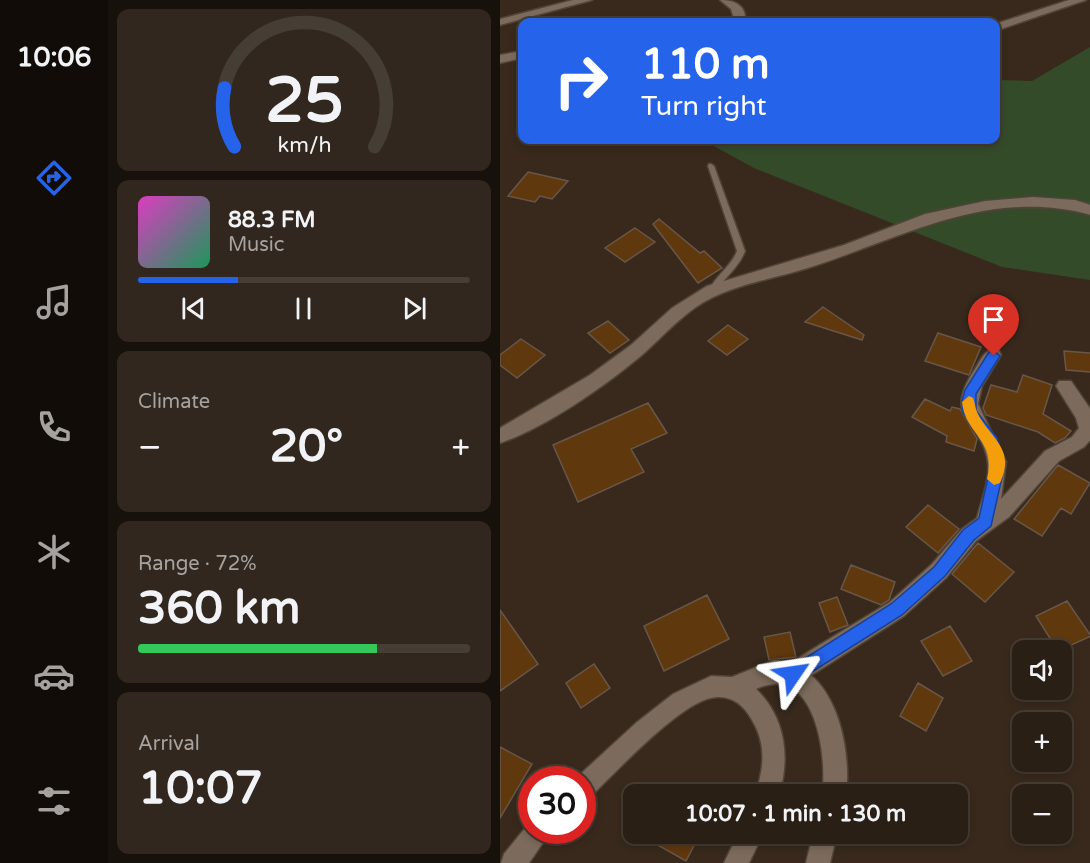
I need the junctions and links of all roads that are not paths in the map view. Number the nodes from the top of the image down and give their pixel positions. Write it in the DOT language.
graph roads {
  1 [pos="586,0"];
  2 [pos="725,0"];
  3 [pos="1080,0"];
  4 [pos="740,18"];
  5 [pos="500,22"];
  6 [pos="1000,26"];
  7 [pos="518,56"];
  8 [pos="500,59"];
  9 [pos="711,166"];
  10 [pos="1091,210"];
  11 [pos="713,290"];
  12 [pos="994,356"];
  13 [pos="1065,386"];
  14 [pos="500,436"];
  15 [pos="986,521"];
  16 [pos="793,674"];
  17 [pos="735,687"];
  18 [pos="596,776"];
  19 [pos="770,784"];
  20 [pos="836,784"];
  21 [pos="528,844"];
  22 [pos="746,844"];
  23 [pos="823,844"];
  24 [pos="513,863"];
  25 [pos="736,863"];
  26 [pos="818,863"];
  1 -- 5 [label="street"];
  2 -- 4 [label="street"];
  3 -- 6 [label="street"];
  7 -- 8 [label="street"];
  9 -- 11 [label="lane"];
  10 -- 11 [label="street"];
  11 -- 14 [label="street"];
  12 -- 15 [label="street"];
  13 -- 15 [label="street"];
  15 -- 16 [label="street"];
  16 -- 17 [label="street"];
  16 -- 20 [label="street"];
  17 -- 18 [label="street"];
  17 -- 19 [label="street"];
  21 -- 24 [label="street"];
  22 -- 25 [label="street"];
  23 -- 26 [label="street"];
}
